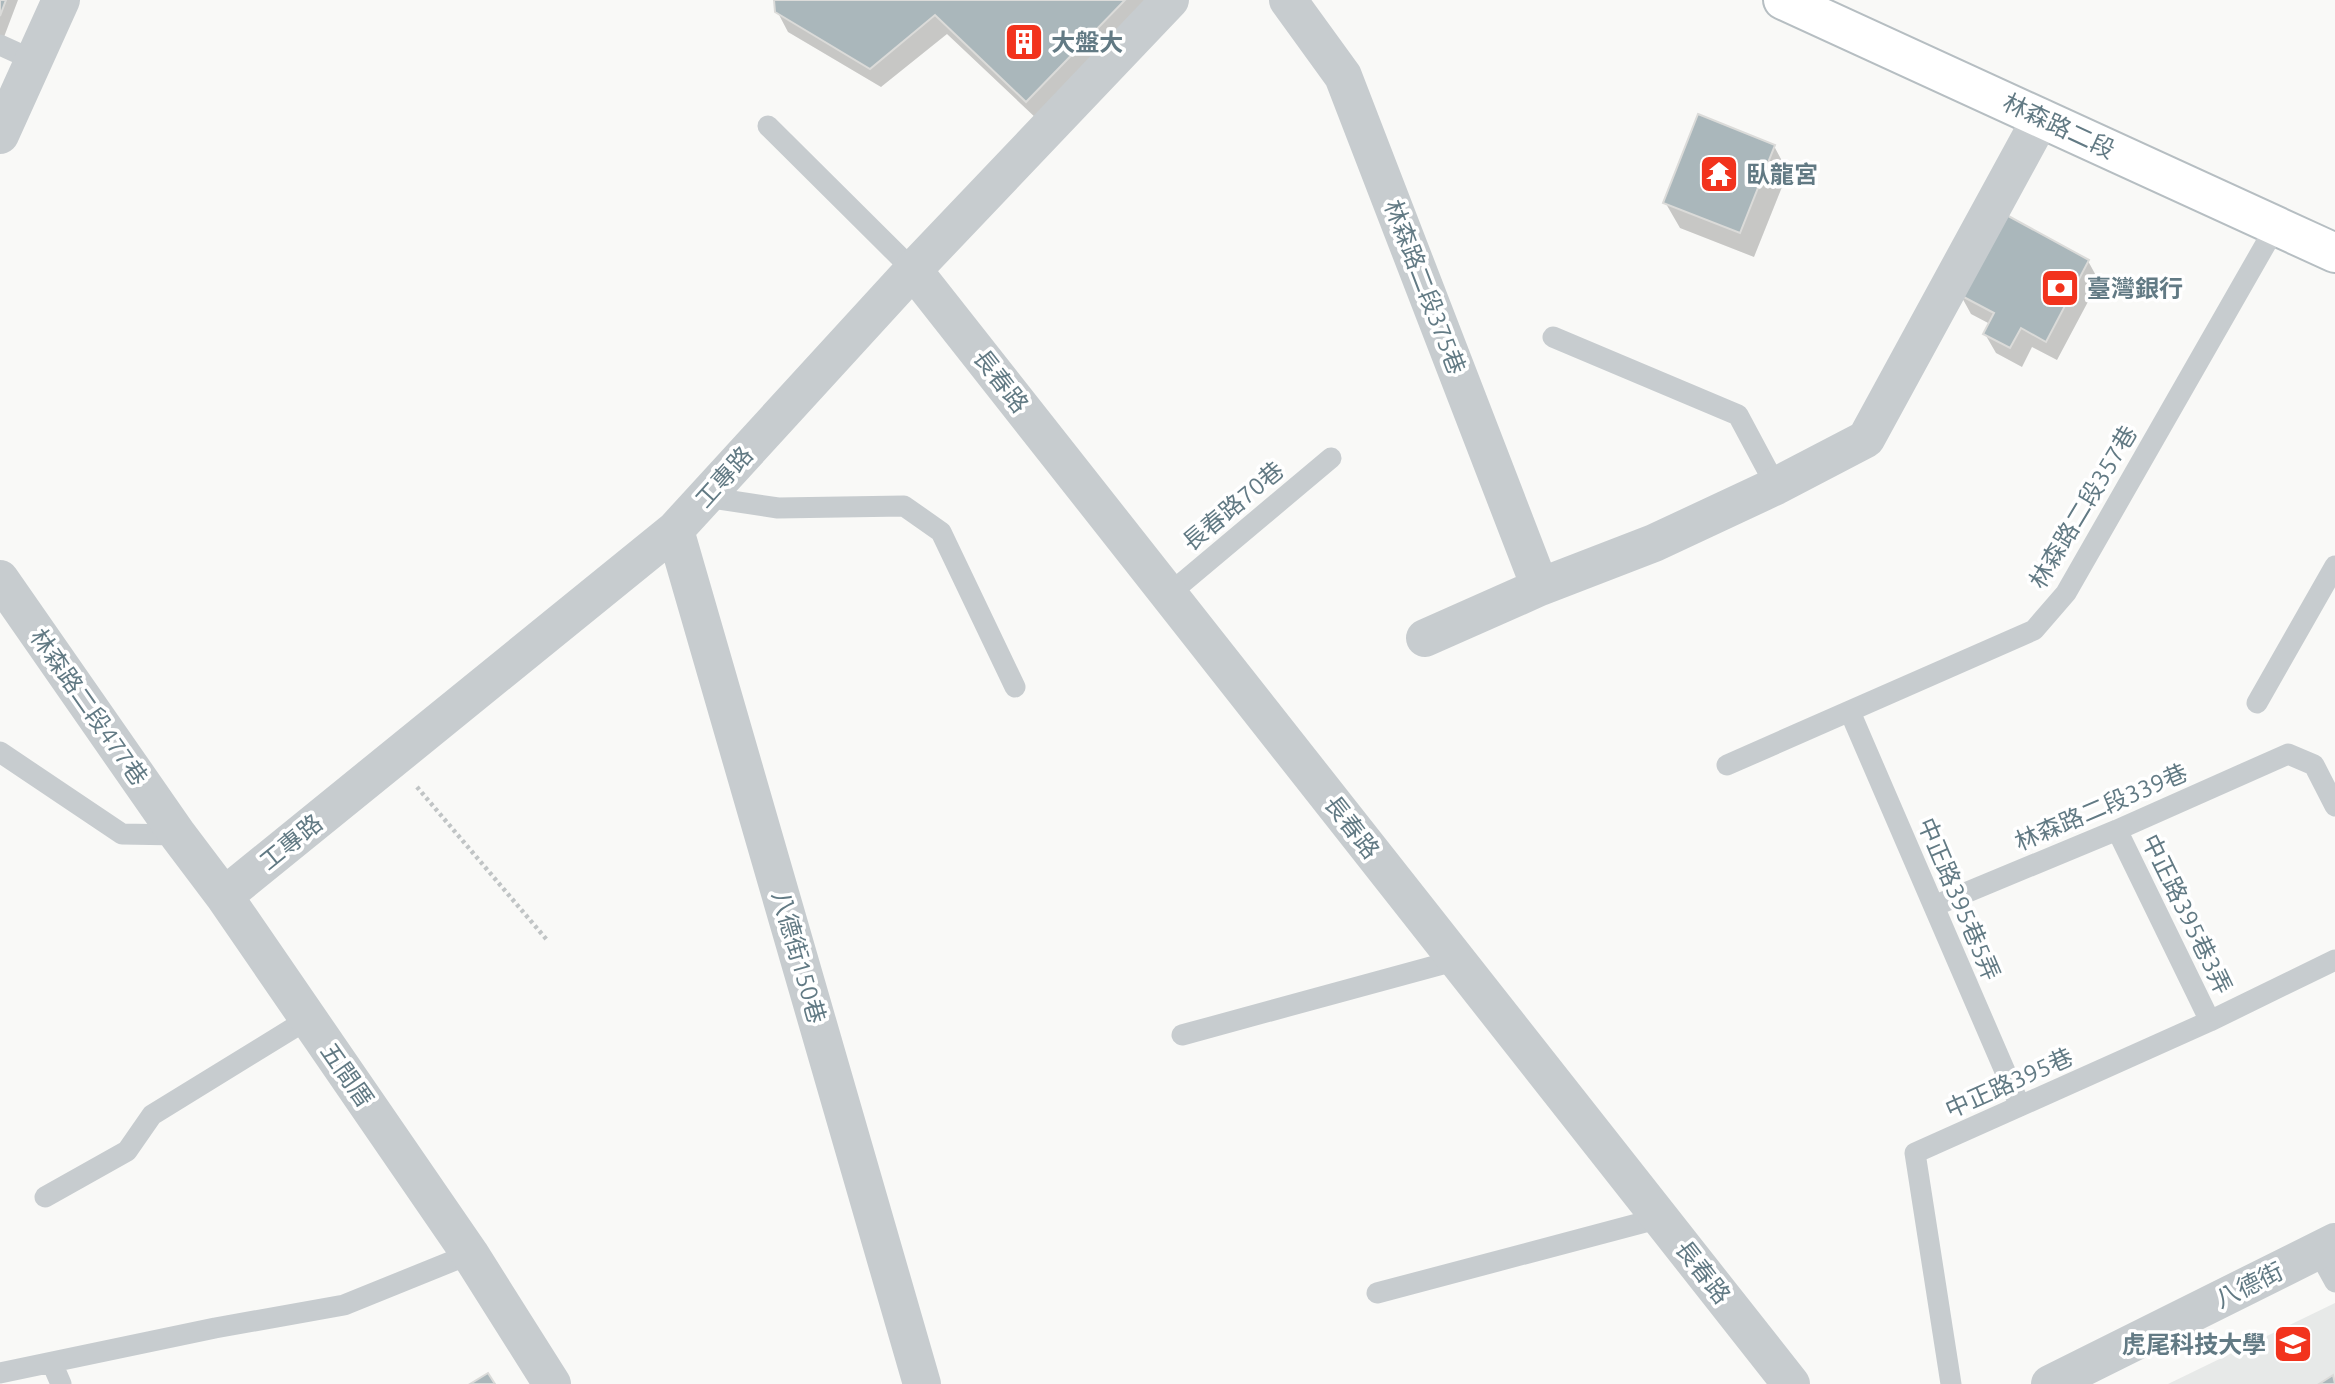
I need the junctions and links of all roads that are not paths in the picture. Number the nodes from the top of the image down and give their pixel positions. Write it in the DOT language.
graph roads {
  1 [pos="61,0"];
  2 [pos="1170,0"];
  3 [pos="1288,0"];
  4 [pos="1812,5"];
  5 [pos="16,53"];
  6 [pos="2041,118"];
  7 [pos="768,126"];
  8 [pos="0,135"];
  9 [pos="2276,226"];
  10 [pos="2335,253"];
  11 [pos="913,270"];
  12 [pos="1553,337"];
  13 [pos="1331,458"];
  14 [pos="1776,485"];
  15 [pos="705,497"];
  16 [pos="675,530"];
  17 [pos="2335,566"];
  18 [pos="0,579"];
  19 [pos="1540,587"];
  20 [pos="1169,594"];
  21 [pos="1425,638"];
  22 [pos="1015,687"];
  23 [pos="2256,703"];
  24 [pos="1850,712"];
  25 [pos="0,752"];
  26 [pos="1727,765"];
  27 [pos="9,771"];
  28 [pos="2335,806"];
  29 [pos="2117,830"];
  30 [pos="178,835"];
  31 [pos="223,896"];
  32 [pos="1934,906"];
  33 [pos="1457,960"];
  34 [pos="2335,960"];
  35 [pos="308,1019"];
  36 [pos="2210,1021"];
  37 [pos="1182,1035"];
  38 [pos="2020,1106"];
  39 [pos="45,1197"];
  40 [pos="1660,1218"];
  41 [pos="470,1254"];
  42 [pos="2329,1258"];
  43 [pos="1377,1293"];
  44 [pos="52,1363"];
  45 [pos="1,1370"];
  46 [pos="61,1384"];
  47 [pos="552,1384"];
  48 [pos="922,1384"];
  49 [pos="1791,1384"];
  50 [pos="1951,1384"];
  51 [pos="2050,1384"];
  1 -- 5 [label="street"];
  2 -- 11 [label="street, 工專路"];
  3 -- 19 [label="street, 林森路二段375巷"];
  4 -- 6 [label="main road, 林森路二段"];
  5 -- 8 [label="street"];
  6 -- 9 [label="main road, 林森路二段"];
  6 -- 14 [label="street"];
  7 -- 11 [label="lane"];
  9 -- 10 [label="main road, 林森路二段"];
  9 -- 24 [label="lane, 林森路二段357巷"];
  11 -- 15 [label="street, 工專路"];
  11 -- 20 [label="street, 長春路"];
  12 -- 14 [label="lane"];
  13 -- 20 [label="lane, 長春路70巷"];
  14 -- 19 [label="street"];
  15 -- 16 [label="street, 工專路"];
  15 -- 22 [label="lane"];
  16 -- 31 [label="street, 工專路"];
  16 -- 48 [label="street, 八德街150巷"];
  17 -- 23 [label="lane"];
  18 -- 30 [label="street, 林森路二段477巷"];
  19 -- 21 [label="street"];
  20 -- 33 [label="street, 長春路"];
  24 -- 26 [label="lane, 林森路二段357巷"];
  24 -- 32 [label="lane, 中正路395巷5弄"];
  25 -- 27 [label="lane"];
  27 -- 30 [label="lane"];
  28 -- 29 [label="lane, 林森路二段339巷"];
  29 -- 32 [label="lane, 林森路二段339巷"];
  29 -- 36 [label="lane, 中正路395巷3弄"];
  30 -- 31 [label="street, 林森路二段477巷"];
  31 -- 35 [label="street, 五間厝"];
  32 -- 38 [label="lane, 中正路395巷5弄"];
  33 -- 37 [label="lane"];
  33 -- 40 [label="street, 長春路"];
  34 -- 36 [label="lane, 中正路395巷"];
  35 -- 39 [label="lane"];
  35 -- 41 [label="street, 五間厝"];
  36 -- 38 [label="lane, 中正路395巷"];
  38 -- 50 [label="lane, 中正路395巷"];
  40 -- 43 [label="lane"];
  40 -- 49 [label="street, 長春路"];
  41 -- 44 [label="lane"];
  41 -- 47 [label="street, 五間厝"];
  42 -- 51 [label="street, 八德街"];
  44 -- 45 [label="lane"];
  44 -- 46 [label="lane"];
}
